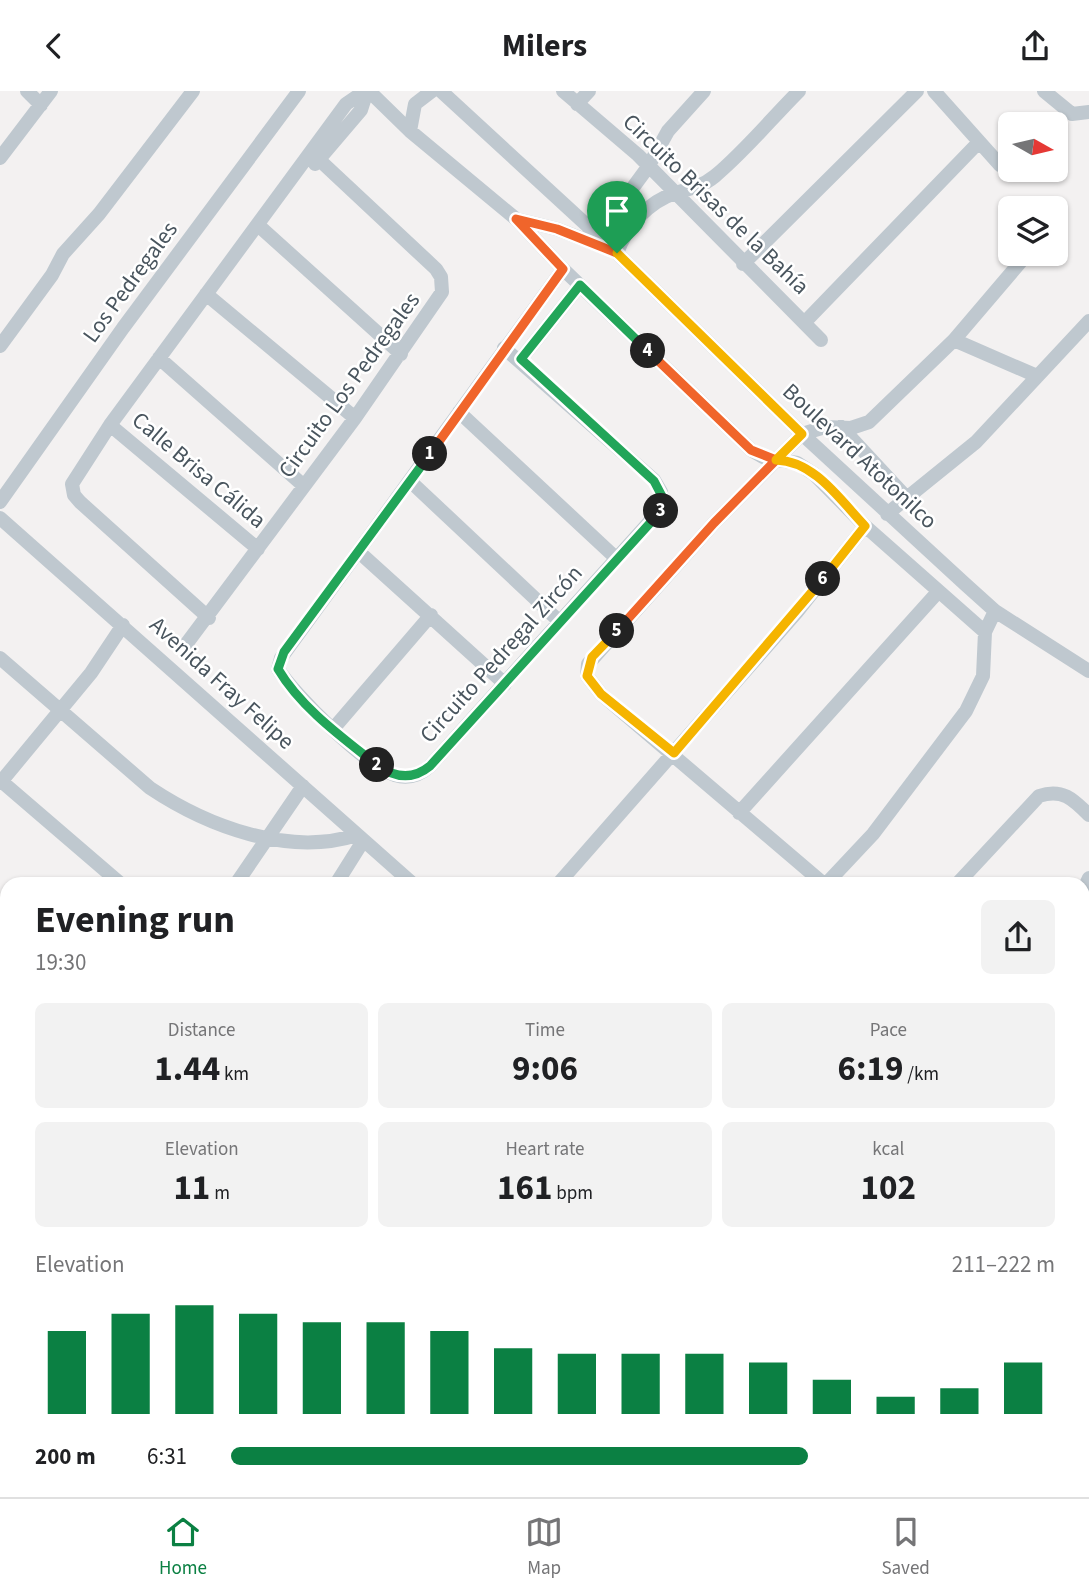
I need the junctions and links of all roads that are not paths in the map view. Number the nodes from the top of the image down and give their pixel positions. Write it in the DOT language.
graph roads {
  1 [pos="27,91"];
  2 [pos="51,91"];
  3 [pos="193,91"];
  4 [pos="299,91"];
  5 [pos="367,91"];
  6 [pos="432,91"];
  7 [pos="441,91"];
  8 [pos="563,91"];
  9 [pos="589,91"];
  10 [pos="704,91"];
  11 [pos="799,91"];
  12 [pos="917,91"];
  13 [pos="934,91"];
  14 [pos="1044,91"];
  15 [pos="577,104"];
  16 [pos="41,105"];
  17 [pos="1089,112"];
  18 [pos="410,131"];
  19 [pos="979,142"];
  20 [pos="317,157"];
  21 [pos="0,158"];
  22 [pos="998,163"];
  23 [pos="648,167"];
  24 [pos="675,193"];
  25 [pos="516,219"];
  26 [pos="259,226"];
  27 [pos="591,230"];
  28 [pos="617,253"];
  29 [pos="743,264"];
  30 [pos="1017,266"];
  31 [pos="563,269"];
  32 [pos="580,285"];
  33 [pos="206,294"];
  34 [pos="1089,321"];
  35 [pos="804,323"];
  36 [pos="821,339"];
  37 [pos="954,340"];
  38 [pos="0,346"];
  39 [pos="505,348"];
  40 [pos="401,354"];
  41 [pos="159,358"];
  42 [pos="521,359"];
  43 [pos="1037,376"];
  44 [pos="459,412"];
  45 [pos="355,418"];
  46 [pos="110,425"];
  47 [pos="841,427"];
  48 [pos="802,434"];
  49 [pos="776,460"];
  50 [pos="411,482"];
  51 [pos="304,487"];
  52 [pos="906,497"];
  53 [pos="0,502"];
  54 [pos="887,514"];
  55 [pos="0,518"];
  56 [pos="865,526"];
  57 [pos="258,549"];
  58 [pos="359,552"];
  59 [pos="617,559"];
  60 [pos="937,593"];
  61 [pos="995,611"];
  62 [pos="431,615"];
  63 [pos="209,618"];
  64 [pos="559,621"];
  65 [pos="122,625"];
  66 [pos="985,632"];
  67 [pos="187,643"];
  68 [pos="0,658"];
  69 [pos="1089,671"];
  70 [pos="505,684"];
  71 [pos="60,711"];
  72 [pos="332,729"];
  73 [pos="674,753"];
  74 [pos="0,781"];
  75 [pos="303,786"];
  76 [pos="739,813"];
  77 [pos="1089,815"];
  78 [pos="267,838"];
  79 [pos="360,838"];
  80 [pos="113,877"];
  81 [pos="241,877"];
  82 [pos="340,877"];
  83 [pos="405,877"];
  84 [pos="564,877"];
  85 [pos="817,877"];
  86 [pos="832,877"];
  87 [pos="964,877"];
  1 -- 16 [label="street"];
  2 -- 16 [label="street"];
  3 -- 38 [label="street"];
  4 -- 53 [label="street, Los Pedregales"];
  5 -- 18 [label="street, Boulevard Atotonilco"];
  5 -- 20 [label="street"];
  6 -- 18 [label="street"];
  7 -- 27 [label="street, Boulevard Atotonilco"];
  8 -- 15 [label="street, Circuito Brisas de la Bahía"];
  9 -- 15 [label="street"];
  10 -- 23 [label="street"];
  11 -- 24 [label="street"];
  12 -- 29 [label="street"];
  13 -- 19 [label="street"];
  14 -- 17 [label="street"];
  15 -- 23 [label="street, Circuito Brisas de la Bahía"];
  16 -- 21 [label="street"];
  18 -- 25 [label="street, Boulevard Atotonilco"];
  19 -- 22 [label="street"];
  19 -- 35 [label="street, Circuito Brisas de la Bahía"];
  20 -- 26 [label="street"];
  20 -- 40 [label="street, Circuito Los Pedregales"];
  23 -- 24 [label="street, Circuito Brisas de la Bahía"];
  23 -- 27 [label="street"];
  24 -- 28 [label="street"];
  24 -- 29 [label="street, Circuito Brisas de la Bahía"];
  25 -- 28 [label="street, Boulevard Atotonilco"];
  25 -- 31 [label="street"];
  26 -- 33 [label="street"];
  26 -- 40 [label="street"];
  27 -- 28 [label="street, Boulevard Atotonilco"];
  28 -- 48 [label="street, Boulevard Atotonilco"];
  29 -- 35 [label="street, Circuito Brisas de la Bahía"];
  30 -- 37 [label="street"];
  31 -- 32 [label="street"];
  31 -- 39 [label="street, Circuito Pedregal Zircón"];
  32 -- 42 [label="street"];
  32 -- 49 [label="street"];
  33 -- 41 [label="street"];
  33 -- 45 [label="street"];
  34 -- 43 [label="street"];
  35 -- 36 [label="street, Circuito Brisas de la Bahía"];
  37 -- 43 [label="street"];
  37 -- 47 [label="street"];
  39 -- 42 [label="street, Circuito Pedregal Zircón"];
  39 -- 44 [label="street, Circuito Pedregal Zircón"];
  40 -- 45 [label="street, Circuito Los Pedregales"];
  41 -- 46 [label="street"];
  41 -- 51 [label="street"];
  42 -- 59 [label="street, Circuito Pedregal Zircón"];
  43 -- 52 [label="street"];
  44 -- 50 [label="street, Circuito Pedregal Zircón"];
  44 -- 59 [label="street"];
  45 -- 51 [label="street, Circuito Los Pedregales"];
  46 -- 57 [label="street, Calle Brisa Cálida"];
  46 -- 63 [label="street"];
  47 -- 48 [label="street"];
  47 -- 52 [label="street"];
  48 -- 49 [label="street"];
  48 -- 54 [label="street, Boulevard Atotonilco"];
  49 -- 56 [label="street"];
  49 -- 73 [label="street"];
  50 -- 58 [label="street, Circuito Pedregal Zircón"];
  50 -- 64 [label="street"];
  51 -- 57 [label="street, Circuito Los Pedregales"];
  52 -- 54 [label="street"];
  54 -- 61 [label="street, Boulevard Atotonilco"];
  55 -- 65 [label="street, Avenida Fray Felipe"];
  56 -- 60 [label="street"];
  56 -- 73 [label="street"];
  57 -- 63 [label="street, Circuito Los Pedregales"];
  58 -- 62 [label="street"];
  58 -- 72 [label="street, Circuito Pedregal Zircón"];
  59 -- 64 [label="street, Circuito Pedregal Zircón"];
  60 -- 66 [label="street"];
  60 -- 76 [label="street"];
  61 -- 66 [label="street"];
  61 -- 69 [label="street, Boulevard Atotonilco"];
  62 -- 70 [label="street"];
  62 -- 72 [label="street"];
  63 -- 67 [label="street, Circuito Los Pedregales"];
  64 -- 70 [label="street, Circuito Pedregal Zircón"];
  65 -- 71 [label="street"];
  65 -- 75 [label="street, Avenida Fray Felipe"];
  66 -- 86 [label="street"];
  68 -- 71 [label="street"];
  70 -- 72 [label="street, Circuito Pedregal Zircón"];
  71 -- 74 [label="street"];
  71 -- 78 [label="street"];
  73 -- 76 [label="street"];
  73 -- 84 [label="street"];
  74 -- 80 [label="street"];
  75 -- 78 [label="street"];
  75 -- 79 [label="street, Avenida Fray Felipe"];
  76 -- 85 [label="street"];
  77 -- 87 [label="street"];
  78 -- 79 [label="street"];
  78 -- 81 [label="street"];
  79 -- 82 [label="street"];
  79 -- 83 [label="street, Avenida Fray Felipe"];
}
